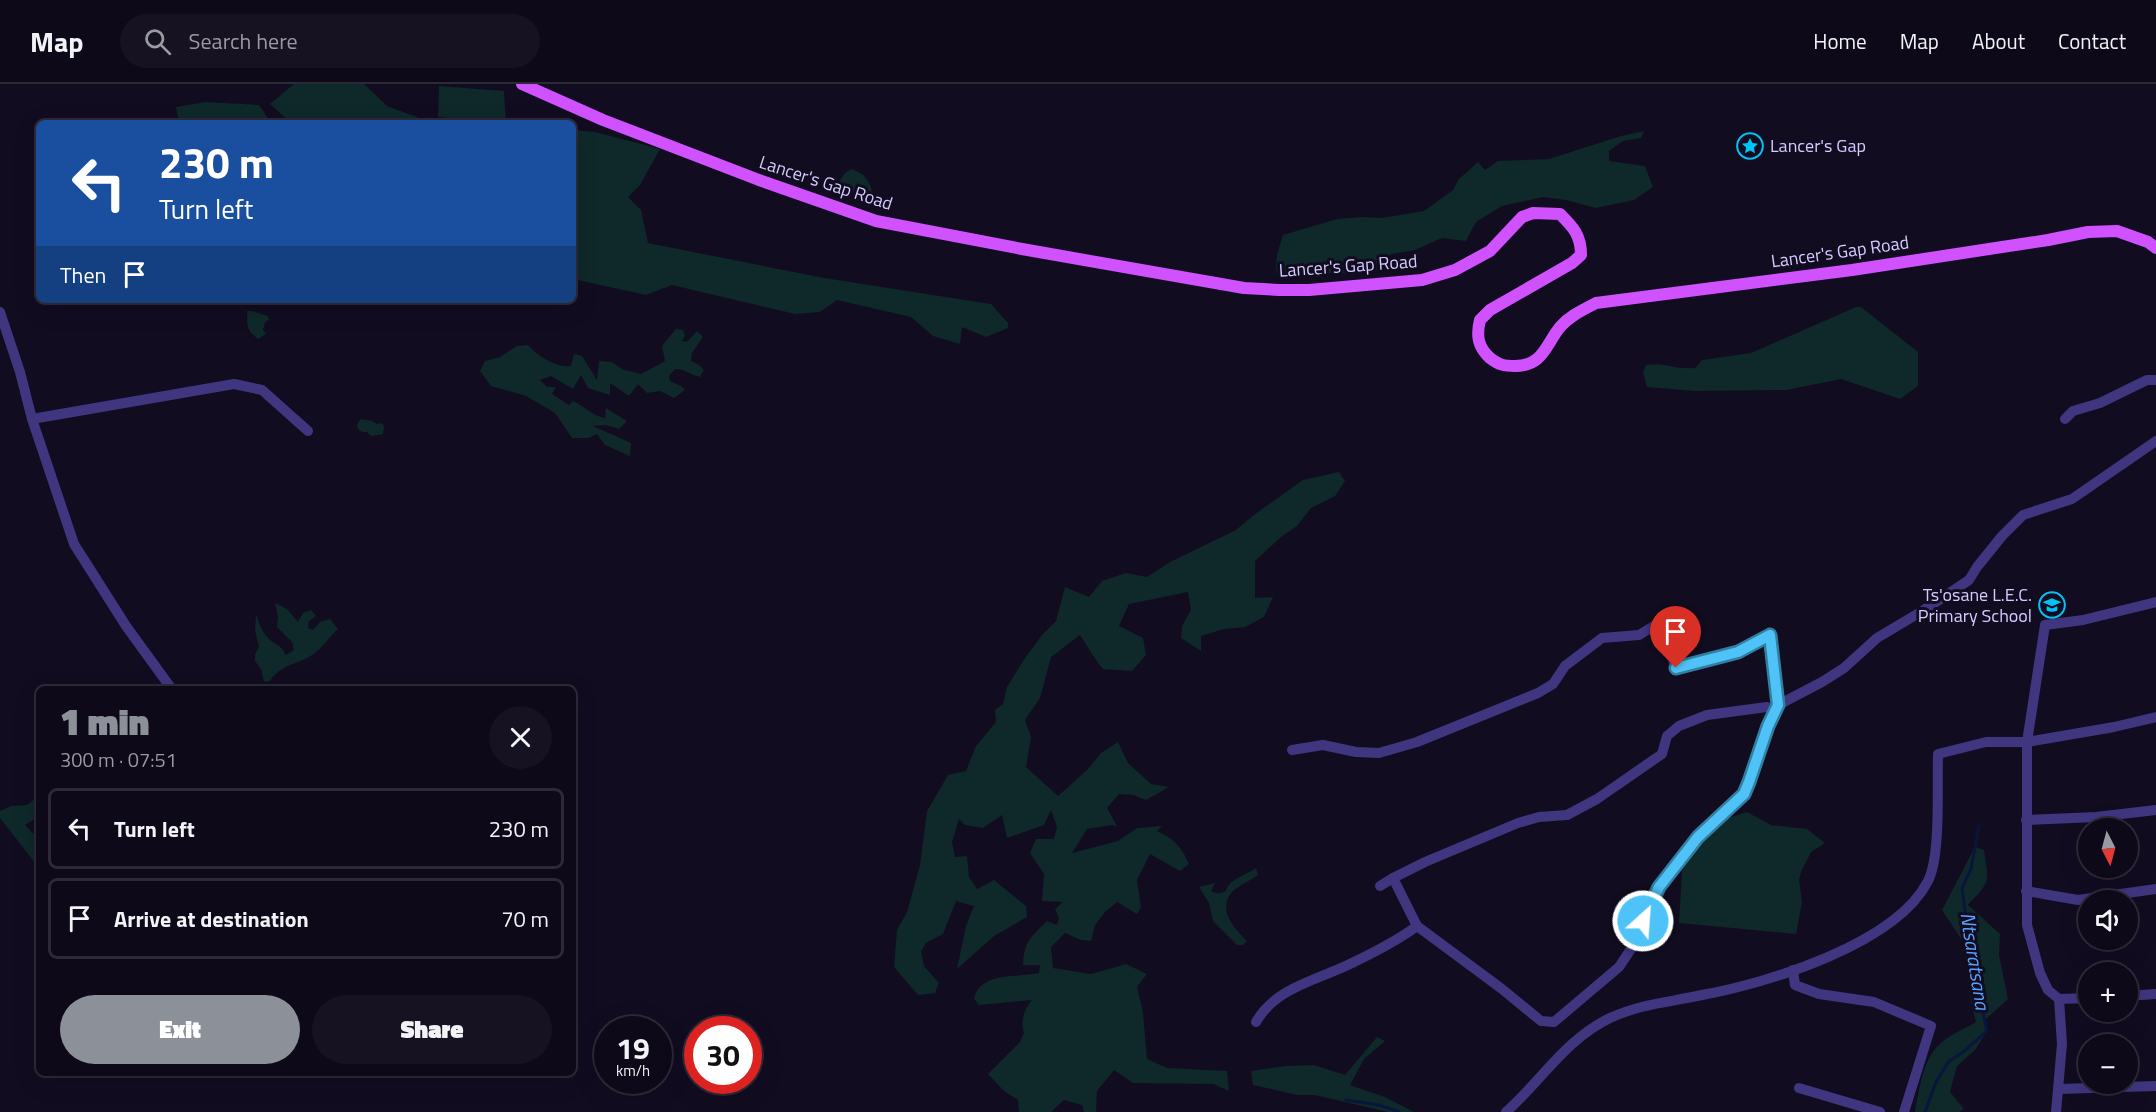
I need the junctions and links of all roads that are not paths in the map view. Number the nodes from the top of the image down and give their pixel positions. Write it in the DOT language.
graph roads {
  1 [pos="522,84"];
  2 [pos="2156,248"];
  3 [pos="0,312"];
  4 [pos="2156,380"];
  5 [pos="32,419"];
  6 [pos="2065,419"];
  7 [pos="308,431"];
  8 [pos="2156,441"];
  9 [pos="2156,602"];
  10 [pos="170,686"];
  11 [pos="1776,707"];
  12 [pos="2156,717"];
  13 [pos="2027,742"];
  14 [pos="1292,750"];
  15 [pos="2156,810"];
  16 [pos="2026,820"];
  17 [pos="1394,878"];
  18 [pos="1380,886"];
  19 [pos="2156,889"];
  20 [pos="2026,891"];
  21 [pos="1417,926"];
  22 [pos="1793,970"];
  23 [pos="2156,994"];
  24 [pos="2138,995"];
  25 [pos="2078,998"];
  26 [pos="2060,999"];
  27 [pos="1256,1022"];
  28 [pos="2156,1086"];
  29 [pos="1799,1088"];
  30 [pos="2059,1089"];
  31 [pos="1506,1112"];
  32 [pos="1880,1112"];
  33 [pos="1904,1112"];
  34 [pos="2056,1112"];
  1 -- 2 [label="main road, Lancer's Gap Road"];
  3 -- 5 [label="street"];
  4 -- 6 [label="street"];
  5 -- 7 [label="street"];
  5 -- 10 [label="street"];
  8 -- 11 [label="street"];
  9 -- 13 [label="street"];
  11 -- 14 [label="street"];
  11 -- 17 [label="street"];
  11 -- 21 [label="street"];
  12 -- 13 [label="street"];
  13 -- 16 [label="street"];
  13 -- 22 [label="street"];
  15 -- 16 [label="street"];
  16 -- 20 [label="street"];
  17 -- 18 [label="street"];
  17 -- 21 [label="street"];
  19 -- 20 [label="street"];
  20 -- 26 [label="street"];
  21 -- 27 [label="street"];
  22 -- 31 [label="street"];
  22 -- 33 [label="street"];
  23 -- 24 [label="street"];
  25 -- 26 [label="street"];
  26 -- 30 [label="street"];
  28 -- 30 [label="street"];
  29 -- 32 [label="street"];
  30 -- 34 [label="street"];
}
